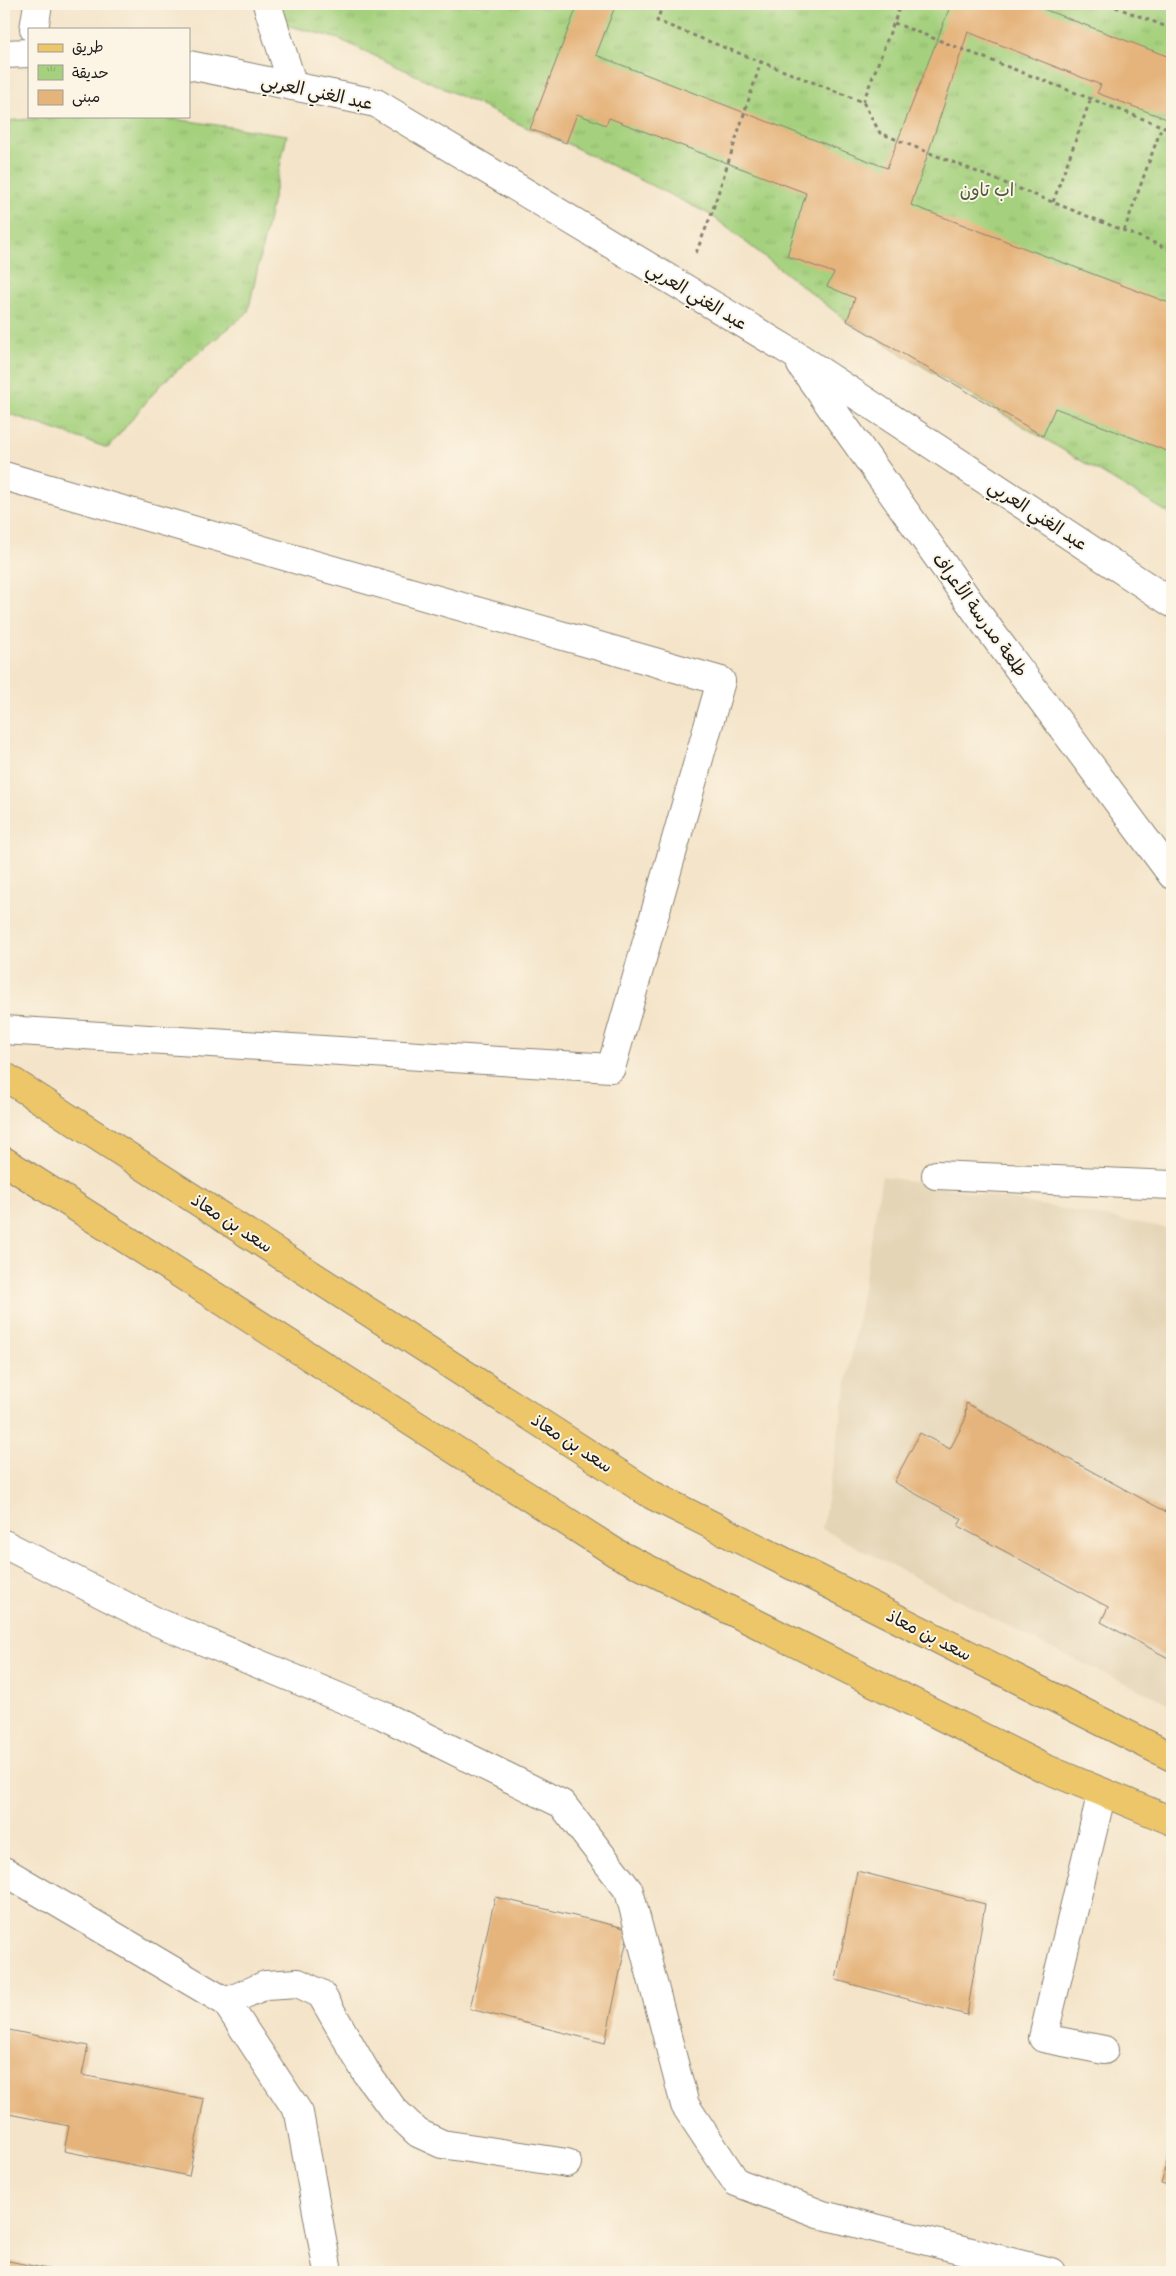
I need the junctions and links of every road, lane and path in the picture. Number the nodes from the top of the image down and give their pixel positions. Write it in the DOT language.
graph roads {
  1 [pos="38,4"];
  2 [pos="267,4"];
  3 [pos="663,4"];
  4 [pos="901,4"];
  5 [pos="1108,4"];
  6 [pos="894,23"];
  7 [pos="34,28"];
  8 [pos="1172,29"];
  9 [pos="28,53"];
  10 [pos="4,54"];
  11 [pos="761,62"];
  12 [pos="190,65"];
  13 [pos="293,86"];
  14 [pos="1091,98"];
  15 [pos="863,102"];
  16 [pos="1162,126"];
  17 [pos="1172,130"];
  18 [pos="1053,202"];
  19 [pos="1124,231"];
  20 [pos="1172,250"];
  21 [pos="682,287"];
  22 [pos="791,352"];
  23 [pos="4,476"];
  24 [pos="1172,604"];
  25 [pos="1172,875"];
  26 [pos="4,1030"];
  27 [pos="4,1076"];
  28 [pos="4,1161"];
  29 [pos="936,1175"];
  30 [pos="1172,1185"];
  31 [pos="4,1544"];
  32 [pos="1172,1757"];
  33 [pos="1102,1792"];
  34 [pos="1172,1821"];
  35 [pos="4,1871"];
  36 [pos="226,2002"];
  37 [pos="1104,2050"];
  38 [pos="566,2163"];
  39 [pos="328,2272"];
  40 [pos="1050,2272"];
  1 -- 7 [label="street"];
  2 -- 13 [label="street"];
  3 -- 11 [label="path"];
  4 -- 6 [label="path"];
  5 -- 8 [label="path"];
  6 -- 14 [label="path"];
  6 -- 15 [label="path"];
  9 -- 10 [label="street"];
  11 -- 15 [label="path"];
  11 -- 21 [label="path"];
  12 -- 13 [label="street, عبد الغني العربي"];
  13 -- 21 [label="street, عبد الغني العربي"];
  14 -- 16 [label="path"];
  14 -- 18 [label="path"];
  15 -- 18 [label="path"];
  16 -- 17 [label="path"];
  16 -- 19 [label="path"];
  18 -- 19 [label="path"];
  19 -- 20 [label="path"];
  21 -- 22 [label="street, عبد الغني العربي"];
  22 -- 24 [label="street, عبد الغني العربي"];
  22 -- 25 [label="street, طلعة مدرسة الأعراف"];
  23 -- 26 [label="street"];
  27 -- 32 [label="main road, سعد بن معاذ"];
  28 -- 33 [label="main road"];
  29 -- 30 [label="street"];
  31 -- 40 [label="street"];
  33 -- 34 [label="main road"];
  33 -- 37 [label="street"];
  35 -- 36 [label="street"];
  36 -- 38 [label="street"];
  36 -- 39 [label="street"];
}
